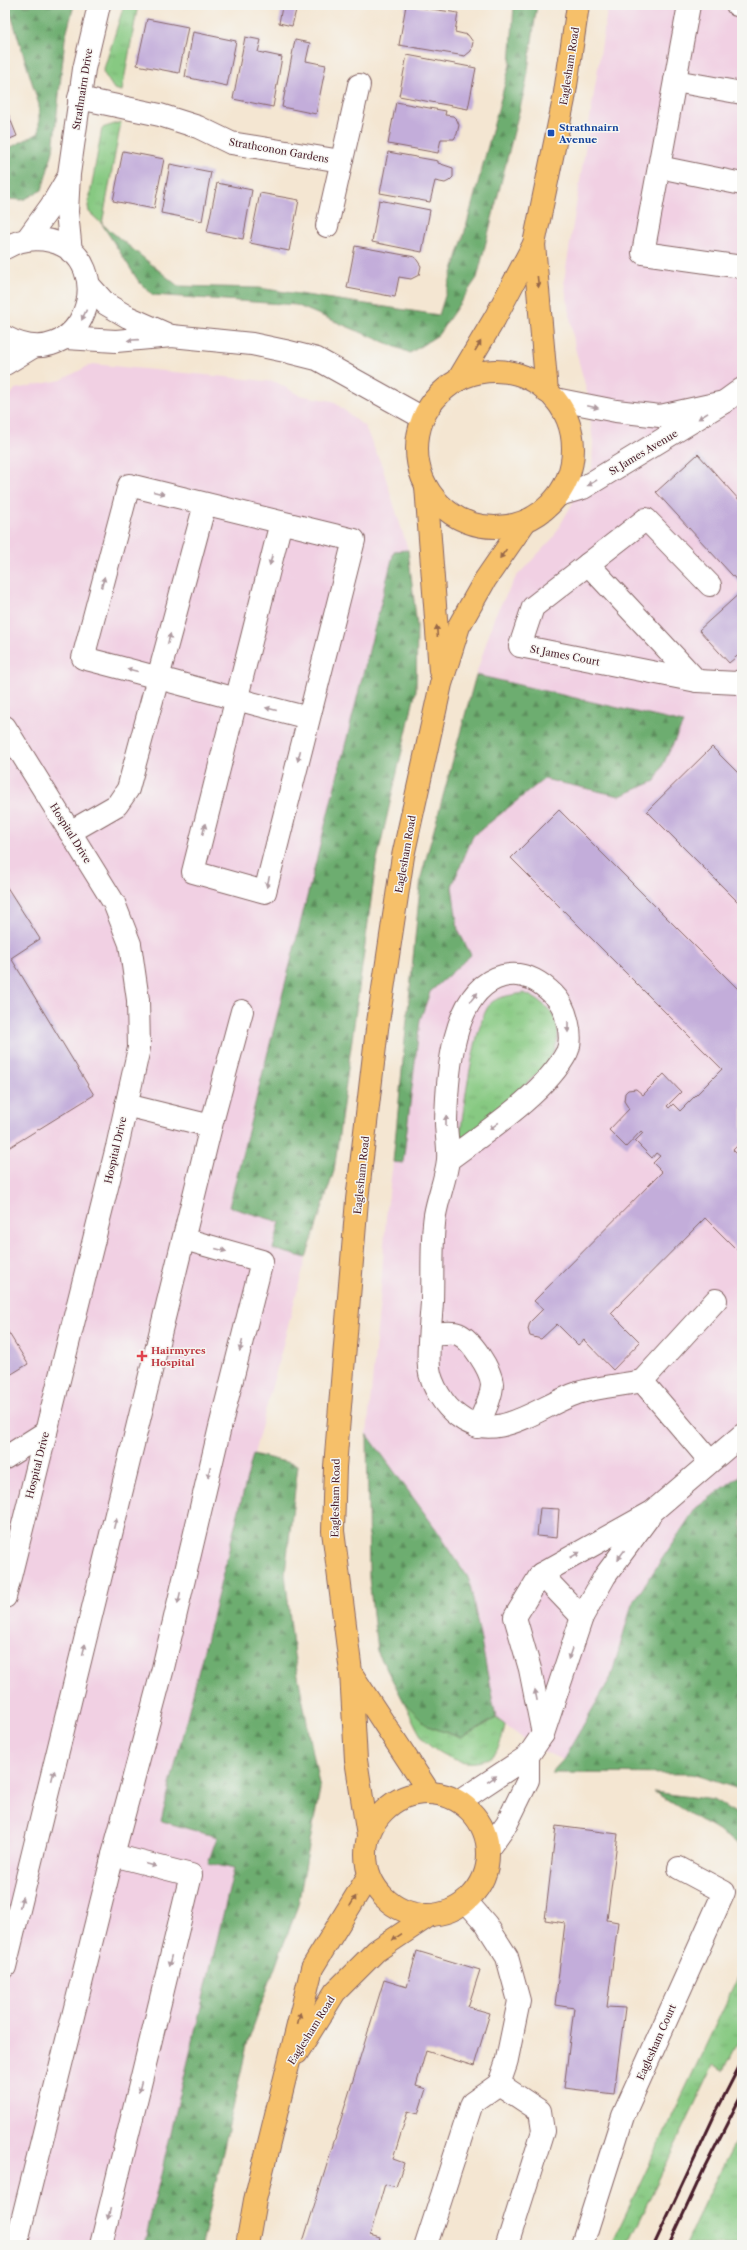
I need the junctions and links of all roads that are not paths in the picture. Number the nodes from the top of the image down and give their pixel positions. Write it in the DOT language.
graph roads {
  1 [pos="99,5"];
  2 [pos="578,5"];
  3 [pos="689,5"];
  4 [pos="737,5"];
  5 [pos="742,6"];
  6 [pos="675,80"];
  7 [pos="359,85"];
  8 [pos="742,93"];
  9 [pos="79,98"];
  10 [pos="341,161"];
  11 [pos="659,167"];
  12 [pos="69,174"];
  13 [pos="742,184"];
  14 [pos="327,226"];
  15 [pos="13,243"];
  16 [pos="534,244"];
  17 [pos="71,252"];
  18 [pos="742,267"];
  19 [pos="88,285"];
  20 [pos="172,336"];
  21 [pos="5,337"];
  22 [pos="65,338"];
  23 [pos="34,347"];
  24 [pos="5,364"];
  25 [pos="458,380"];
  26 [pos="742,388"];
  27 [pos="551,395"];
  28 [pos="724,402"];
  29 [pos="423,418"];
  30 [pos="426,486"];
  31 [pos="559,495"];
  32 [pos="205,504"];
  33 [pos="281,522"];
  34 [pos="525,522"];
  35 [pos="588,564"];
  36 [pos="710,585"];
  37 [pos="159,677"];
  38 [pos="742,680"];
  39 [pos="697,681"];
  40 [pos="442,684"];
  41 [pos="236,700"];
  42 [pos="309,718"];
  43 [pos="5,727"];
  44 [pos="70,832"];
  45 [pos="242,1011"];
  46 [pos="126,1105"];
  47 [pos="211,1126"];
  48 [pos="448,1160"];
  49 [pos="184,1239"];
  50 [pos="716,1300"];
  51 [pos="430,1334"];
  52 [pos="642,1381"];
  53 [pos="477,1428"];
  54 [pos="46,1432"];
  55 [pos="742,1435"];
  56 [pos="5,1458"];
  57 [pos="710,1461"];
  58 [pos="652,1512"];
  59 [pos="541,1574"];
  60 [pos="6,1586"];
  61 [pos="582,1617"];
  62 [pos="351,1672"];
  63 [pos="543,1734"];
  64 [pos="528,1756"];
  65 [pos="429,1792"];
  66 [pos="460,1802"];
  67 [pos="368,1836"];
  68 [pos="488,1849"];
  69 [pos="113,1855"];
  70 [pos="679,1868"];
  71 [pos="369,1875"];
  72 [pos="466,1901"];
  73 [pos="430,1915"];
  74 [pos="9,1935"];
  75 [pos="5,1967"];
  76 [pos="286,2069"];
  77 [pos="499,2084"];
  78 [pos="16,2245"];
  79 [pos="101,2245"];
  80 [pos="247,2245"];
  81 [pos="426,2245"];
  82 [pos="507,2245"];
  83 [pos="582,2245"];
  1 -- 9 [label="street, Strathnairn Drive"];
  2 -- 16 [label="main road, Eaglesham Road"];
  3 -- 6 [label="street"];
  4 -- 5 [label="street"];
  6 -- 8 [label="street"];
  6 -- 11 [label="street"];
  7 -- 10 [label="street, Strathconon Gardens"];
  9 -- 10 [label="street, Strathconon Gardens"];
  9 -- 12 [label="street, Strathnairn Drive"];
  10 -- 14 [label="street, Strathconon Gardens"];
  11 -- 13 [label="street"];
  11 -- 18 [label="street"];
  12 -- 15 [label="street, Strathnairn Drive"];
  12 -- 17 [label="street, Strathnairn Drive"];
  15 -- 17 [label="street"];
  25 -- 16 [label="main road, Eaglesham Road, one-way"];
  16 -- 27 [label="main road, Eaglesham Road, one-way"];
  17 -- 19 [label="street"];
  19 -- 20 [label="street"];
  19 -- 22 [label="street, one-way"];
  20 -- 22 [label="street, one-way"];
  20 -- 29 [label="street"];
  21 -- 23 [label="street"];
  22 -- 23 [label="street"];
  23 -- 24 [label="street"];
  25 -- 27 [label="main road"];
  25 -- 29 [label="main road"];
  26 -- 28 [label="street, St James Avenue"];
  27 -- 28 [label="street, St James Avenue, one-way"];
  27 -- 31 [label="main road"];
  28 -- 31 [label="street, St James Avenue, one-way"];
  29 -- 30 [label="main road"];
  30 -- 34 [label="main road"];
  40 -- 30 [label="main road, Eaglesham Road, one-way"];
  31 -- 34 [label="main road"];
  32 -- 33 [label="street"];
  37 -- 32 [label="street, one-way"];
  37 -- 32 [label="street, one-way"];
  33 -- 41 [label="street, one-way"];
  33 -- 42 [label="street"];
  34 -- 40 [label="main road, Eaglesham Road, one-way"];
  35 -- 36 [label="street, St James Court"];
  35 -- 39 [label="street"];
  35 -- 39 [label="street, St James Court"];
  37 -- 41 [label="street"];
  37 -- 44 [label="street"];
  38 -- 39 [label="street, St James Court"];
  40 -- 62 [label="main road, Eaglesham Road"];
  42 -- 41 [label="street, one-way"];
  42 -- 41 [label="street, one-way"];
  43 -- 44 [label="street, Hospital Drive"];
  44 -- 46 [label="street, Hospital Drive"];
  45 -- 47 [label="street"];
  46 -- 47 [label="street"];
  46 -- 54 [label="street, Hospital Drive"];
  47 -- 49 [label="street"];
  48 -- 48 [label="street, one-way"];
  48 -- 51 [label="street"];
  49 -- 69 [label="street, one-way"];
  74 -- 49 [label="street, one-way"];
  50 -- 52 [label="street"];
  51 -- 53 [label="street"];
  51 -- 53 [label="street"];
  52 -- 53 [label="street"];
  52 -- 57 [label="street"];
  54 -- 56 [label="street"];
  54 -- 60 [label="street, Hospital Drive"];
  55 -- 57 [label="street"];
  57 -- 58 [label="street"];
  59 -- 58 [label="street, one-way"];
  58 -- 61 [label="street, one-way"];
  59 -- 61 [label="street"];
  63 -- 59 [label="street, one-way"];
  61 -- 63 [label="street, one-way"];
  62 -- 65 [label="main road, Eaglesham Road"];
  62 -- 67 [label="main road, Eaglesham Road"];
  63 -- 64 [label="street"];
  66 -- 64 [label="street, one-way"];
  64 -- 68 [label="street"];
  65 -- 66 [label="main road"];
  65 -- 67 [label="main road"];
  66 -- 68 [label="main road"];
  67 -- 71 [label="main road"];
  68 -- 72 [label="main road"];
  69 -- 78 [label="street"];
  69 -- 79 [label="street, one-way"];
  70 -- 83 [label="street, Eaglesham Court"];
  71 -- 73 [label="main road"];
  76 -- 71 [label="main road, Eaglesham Road, one-way"];
  72 -- 73 [label="main road"];
  72 -- 77 [label="street"];
  73 -- 76 [label="main road, Eaglesham Road, one-way"];
  74 -- 75 [label="street"];
  76 -- 80 [label="main road, Eaglesham Road"];
  77 -- 81 [label="street"];
  77 -- 82 [label="street"];
}
